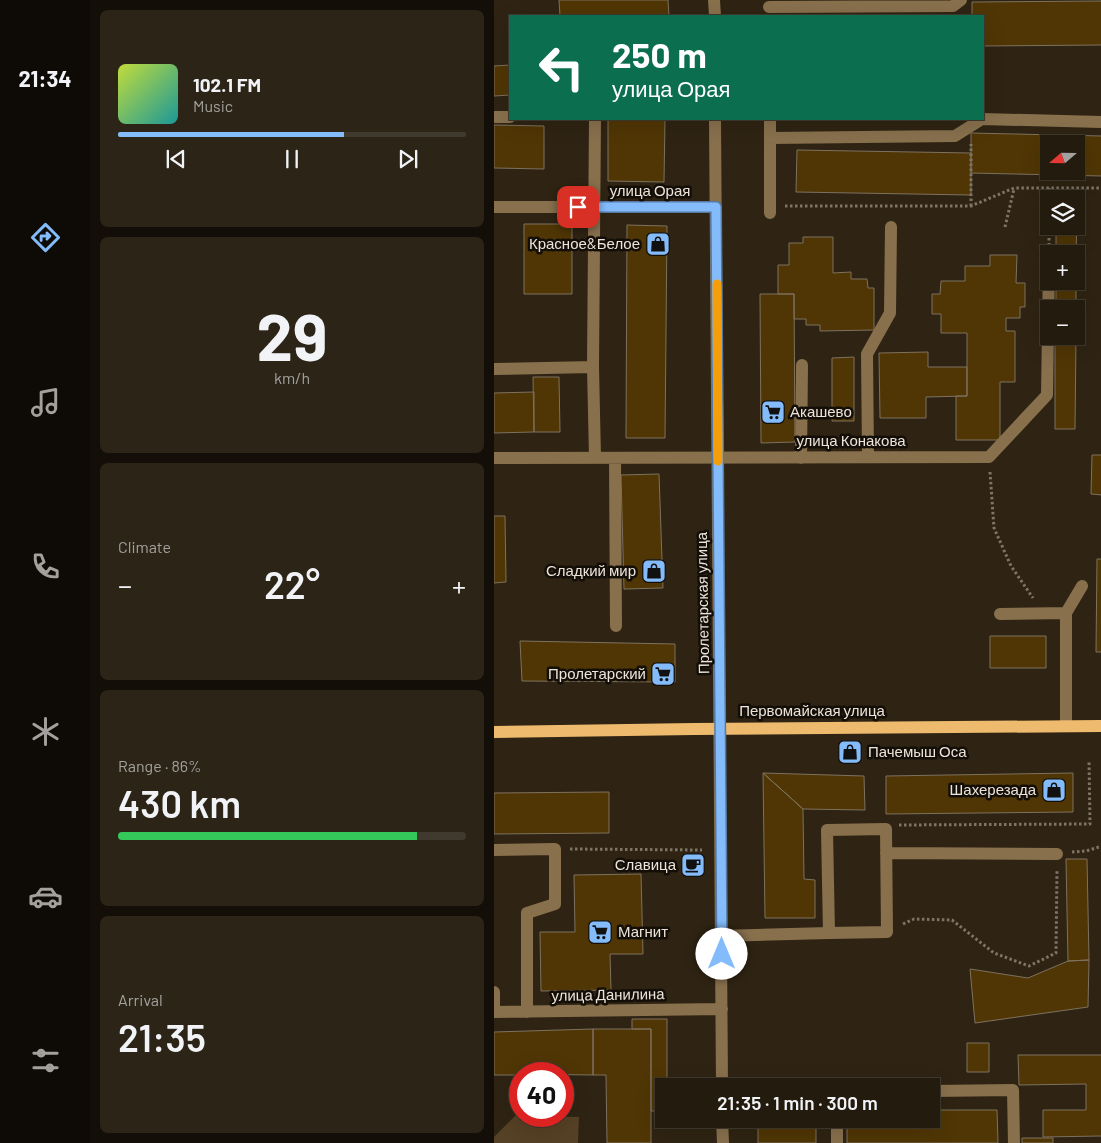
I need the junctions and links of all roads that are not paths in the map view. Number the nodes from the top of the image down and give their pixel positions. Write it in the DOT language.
graph roads {
  1 [pos="714,0"];
  2 [pos="961,0"];
  3 [pos="769,8"];
  4 [pos="715,15"];
  5 [pos="494,117"];
  6 [pos="509,117"];
  7 [pos="984,119"];
  8 [pos="595,120"];
  9 [pos="715,120"];
  10 [pos="770,120"];
  11 [pos="980,120"];
  12 [pos="1101,122"];
  13 [pos="770,138"];
  14 [pos="494,207"];
  15 [pos="594,207"];
  16 [pos="716,207"];
  17 [pos="770,209"];
  18 [pos="891,227"];
  19 [pos="1049,290"];
  20 [pos="802,365"];
  21 [pos="593,366"];
  22 [pos="494,369"];
  23 [pos="868,457"];
  24 [pos="494,458"];
  25 [pos="594,458"];
  26 [pos="615,458"];
  27 [pos="718,458"];
  28 [pos="802,458"];
  29 [pos="1082,586"];
  30 [pos="1066,613"];
  31 [pos="1000,614"];
  32 [pos="616,626"];
  33 [pos="1066,726"];
  34 [pos="1101,726"];
  35 [pos="720,728"];
  36 [pos="494,732"];
  37 [pos="494,850"];
  38 [pos="886,853"];
  39 [pos="1057,854"];
  40 [pos="829,933"];
  41 [pos="722,936"];
  42 [pos="494,992"];
  43 [pos="722,1009"];
  44 [pos="494,1012"];
  45 [pos="527,1012"];
  46 [pos="722,1078"];
  47 [pos="940,1090"];
  48 [pos="722,1128"];
  49 [pos="837,1128"];
  50 [pos="723,1143"];
  51 [pos="837,1143"];
  52 [pos="1014,1143"];
  1 -- 4 [label="street"];
  2 -- 3 [label="street"];
  5 -- 6 [label="street"];
  7 -- 12 [label="street"];
  8 -- 15 [label="street"];
  9 -- 16 [label="street, Пролетарская улица"];
  10 -- 13 [label="street"];
  11 -- 13 [label="street"];
  13 -- 17 [label="street"];
  14 -- 15 [label="street, улица Орая"];
  15 -- 16 [label="street, улица Орая"];
  15 -- 21 [label="street"];
  16 -- 27 [label="street, Пролетарская улица"];
  18 -- 23 [label="street"];
  19 -- 23 [label="street, улица Конакова"];
  20 -- 28 [label="street"];
  21 -- 22 [label="street"];
  21 -- 25 [label="street"];
  23 -- 28 [label="street, улица Конакова"];
  24 -- 25 [label="street, улица Конакова"];
  25 -- 26 [label="street, улица Конакова"];
  26 -- 27 [label="street, улица Конакова"];
  26 -- 32 [label="street"];
  27 -- 28 [label="street, улица Конакова"];
  27 -- 35 [label="street, Пролетарская улица"];
  29 -- 30 [label="street"];
  30 -- 31 [label="street"];
  30 -- 33 [label="street"];
  33 -- 34 [label="main road, Первомайская улица"];
  33 -- 35 [label="main road, Первомайская улица"];
  35 -- 36 [label="main road, Первомайская улица"];
  35 -- 41 [label="street, Пролетарская улица"];
  37 -- 45 [label="street"];
  38 -- 39 [label="street"];
  38 -- 40 [label="street"];
  38 -- 40 [label="street"];
  40 -- 41 [label="street"];
  41 -- 43 [label="street, Пролетарская улица"];
  42 -- 44 [label="street"];
  43 -- 45 [label="street, улица Данилина"];
  43 -- 46 [label="street, Пролетарская улица"];
  44 -- 45 [label="street, улица Данилина"];
  47 -- 52 [label="street"];
  48 -- 50 [label="street"];
  49 -- 51 [label="street"];
}
